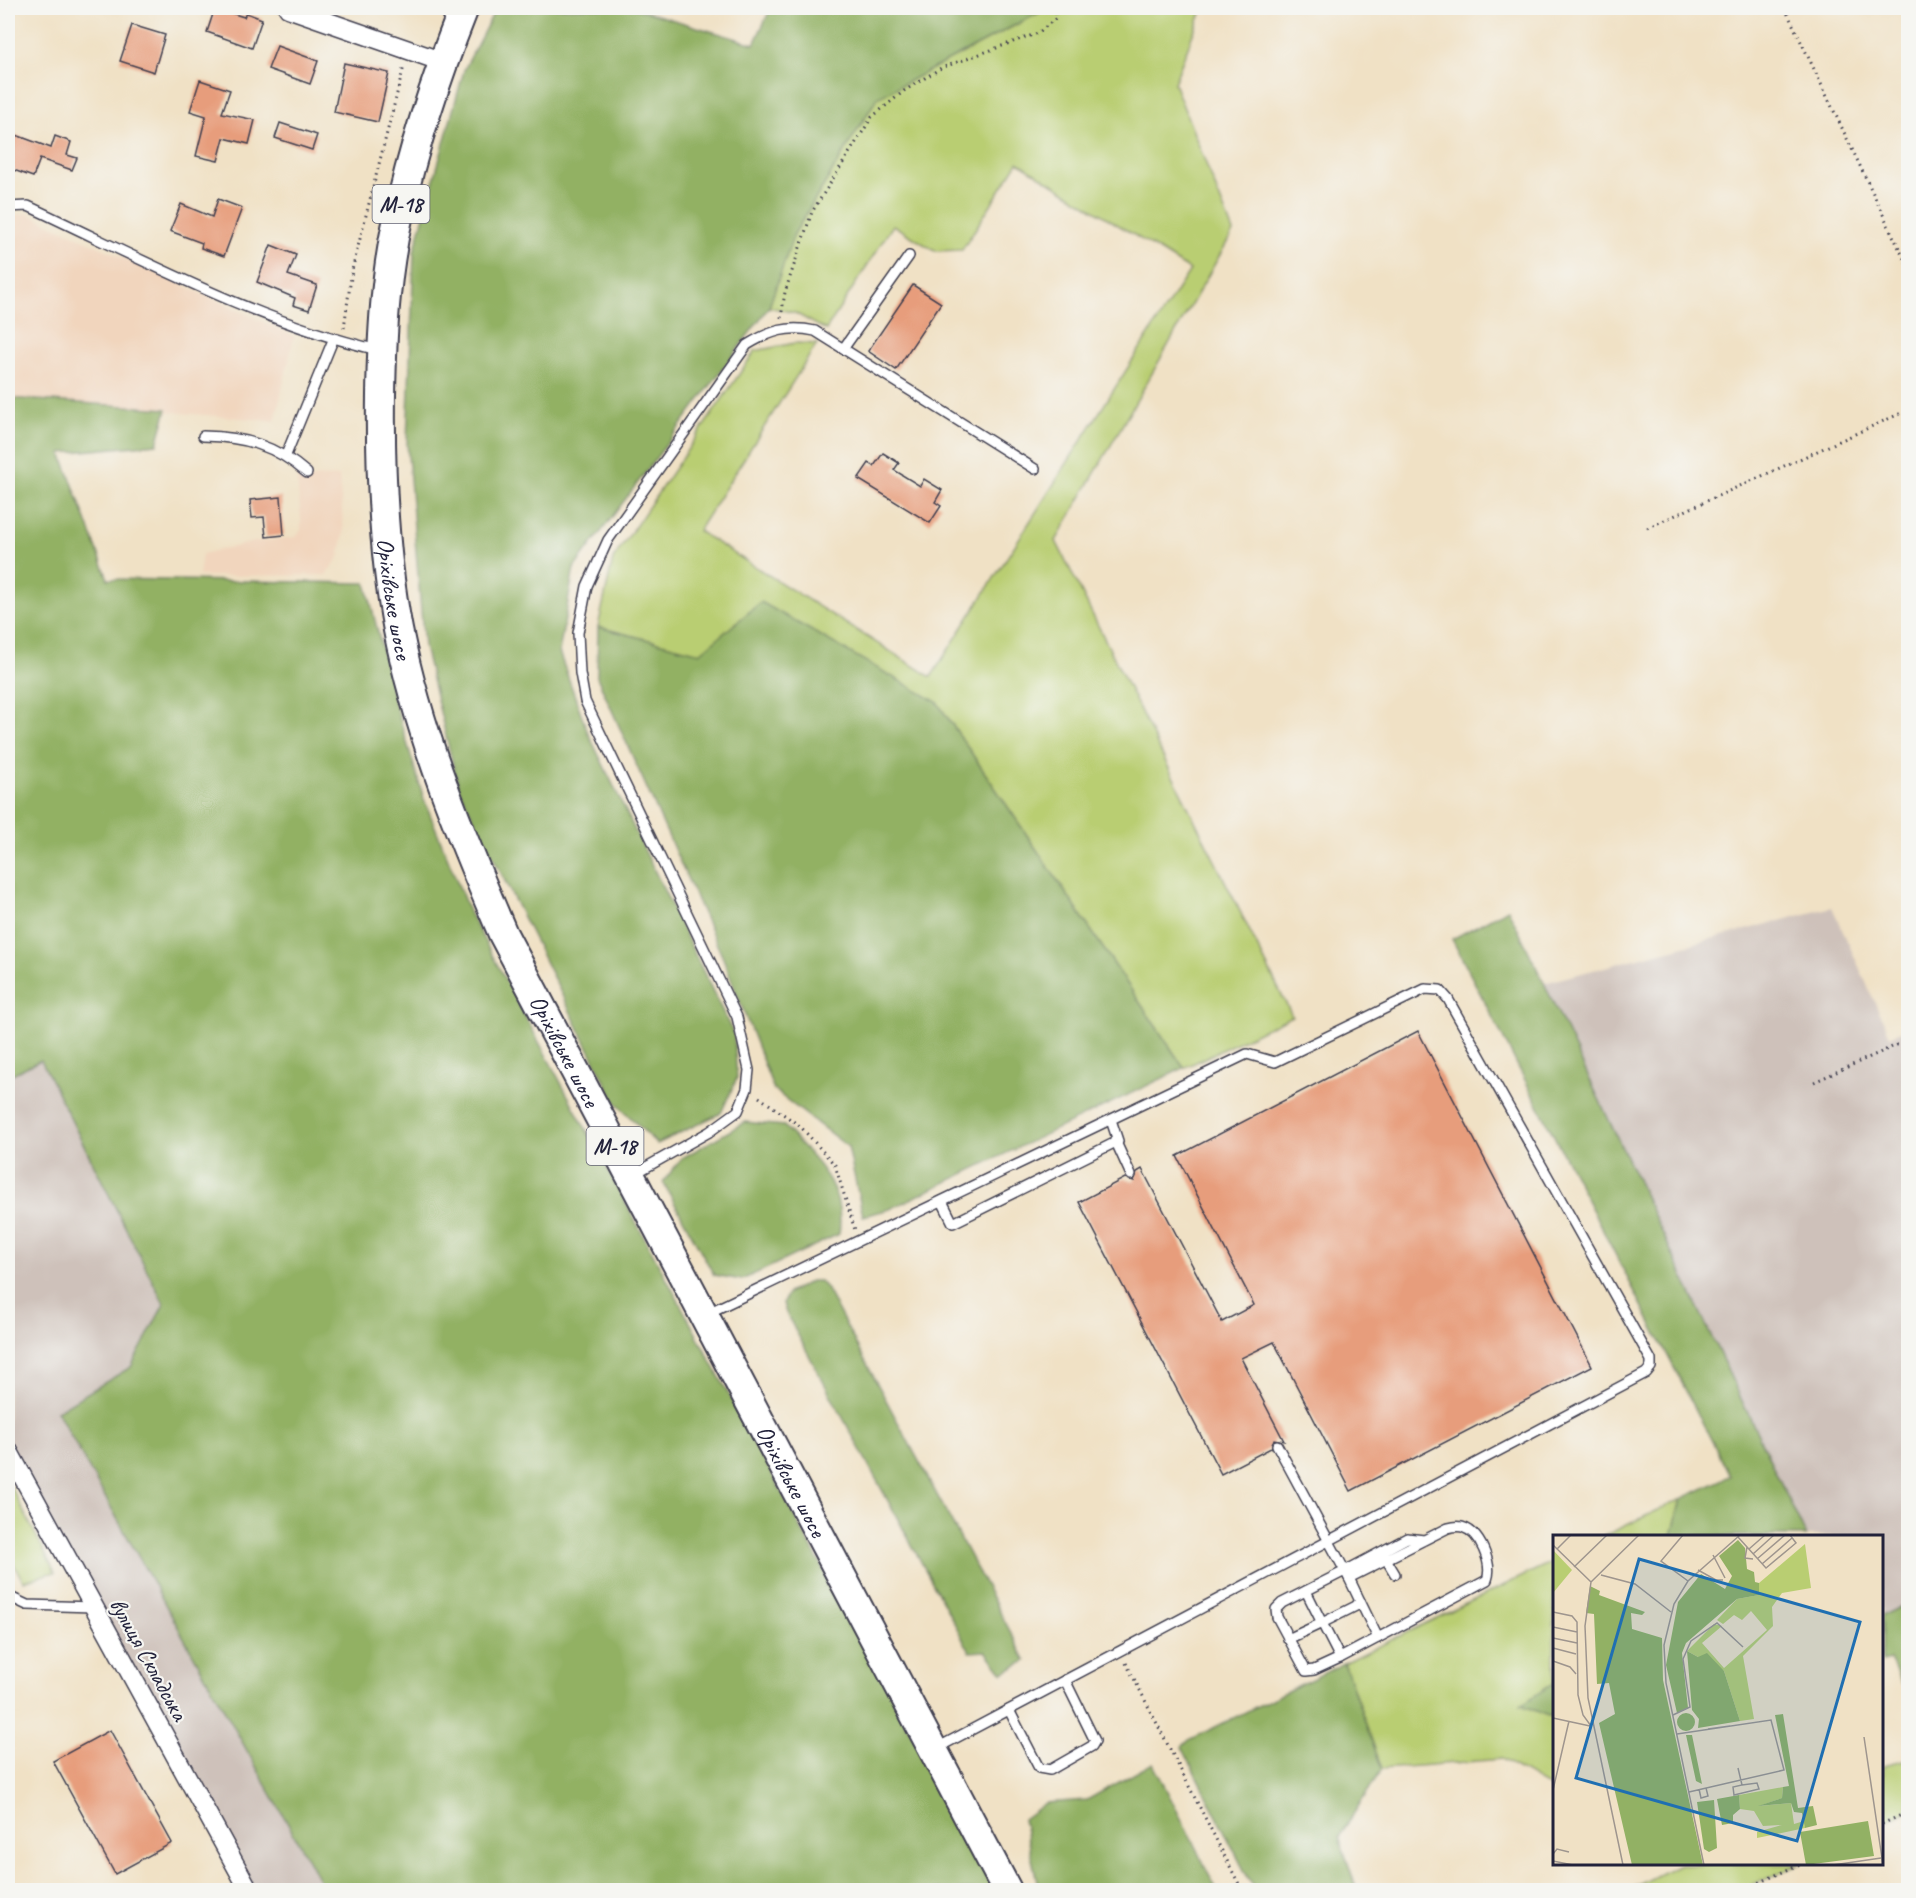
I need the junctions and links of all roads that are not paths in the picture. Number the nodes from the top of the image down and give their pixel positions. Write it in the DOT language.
graph roads {
  1 [pos="288,8"];
  2 [pos="465,8"];
  3 [pos="443,62"];
  4 [pos="8,207"];
  5 [pos="909,256"];
  6 [pos="337,341"];
  7 [pos="843,349"];
  8 [pos="382,351"];
  9 [pos="203,436"];
  10 [pos="286,455"];
  11 [pos="1035,469"];
  12 [pos="307,473"];
  13 [pos="1111,1120"];
  14 [pos="1115,1140"];
  15 [pos="1131,1175"];
  16 [pos="631,1176"];
  17 [pos="942,1201"];
  18 [pos="704,1315"];
  19 [pos="1276,1445"];
  20 [pos="8,1450"];
  21 [pos="1327,1540"];
  22 [pos="1424,1540"];
  23 [pos="1386,1559"];
  24 [pos="1347,1573"];
  25 [pos="1395,1574"];
  26 [pos="1306,1591"];
  27 [pos="8,1596"];
  28 [pos="1360,1601"];
  29 [pos="93,1607"];
  30 [pos="1322,1623"];
  31 [pos="1378,1638"];
  32 [pos="1288,1639"];
  33 [pos="1340,1658"];
  34 [pos="1065,1680"];
  35 [pos="1009,1710"];
  36 [pos="933,1750"];
  37 [pos="249,1890"];
  38 [pos="1007,1890"];
  1 -- 3 [label="street"];
  2 -- 3 [label="highway, М-18"];
  3 -- 8 [label="highway, М-18"];
  4 -- 6 [label="lane"];
  5 -- 7 [label="lane"];
  6 -- 8 [label="lane"];
  6 -- 10 [label="lane"];
  7 -- 11 [label="lane"];
  7 -- 16 [label="lane"];
  8 -- 16 [label="highway, Оріхівське шосе / М-18"];
  9 -- 10 [label="lane"];
  10 -- 12 [label="lane"];
  13 -- 14 [label="lane"];
  13 -- 17 [label="lane"];
  13 -- 21 [label="lane"];
  14 -- 15 [label="lane"];
  14 -- 17 [label="lane"];
  16 -- 18 [label="highway, Оріхівське шосе / М-18"];
  17 -- 18 [label="lane"];
  18 -- 36 [label="highway, Оріхівське шосе / М-18"];
  19 -- 21 [label="lane"];
  20 -- 29 [label="street, вулиця Складська"];
  21 -- 24 [label="lane"];
  21 -- 34 [label="lane"];
  22 -- 23 [label="lane"];
  22 -- 24 [label="lane"];
  22 -- 31 [label="lane"];
  23 -- 24 [label="lane"];
  23 -- 25 [label="lane"];
  24 -- 26 [label="lane"];
  24 -- 28 [label="lane"];
  26 -- 30 [label="lane"];
  26 -- 32 [label="lane"];
  27 -- 29 [label="lane"];
  28 -- 30 [label="lane"];
  28 -- 31 [label="lane"];
  29 -- 37 [label="street, вулиця Складська"];
  30 -- 32 [label="lane"];
  30 -- 33 [label="lane"];
  31 -- 33 [label="lane"];
  32 -- 33 [label="lane"];
  34 -- 35 [label="lane"];
  34 -- 35 [label="lane"];
  35 -- 36 [label="lane"];
  36 -- 38 [label="highway, Оріхівське шосе / М-18"];
}
